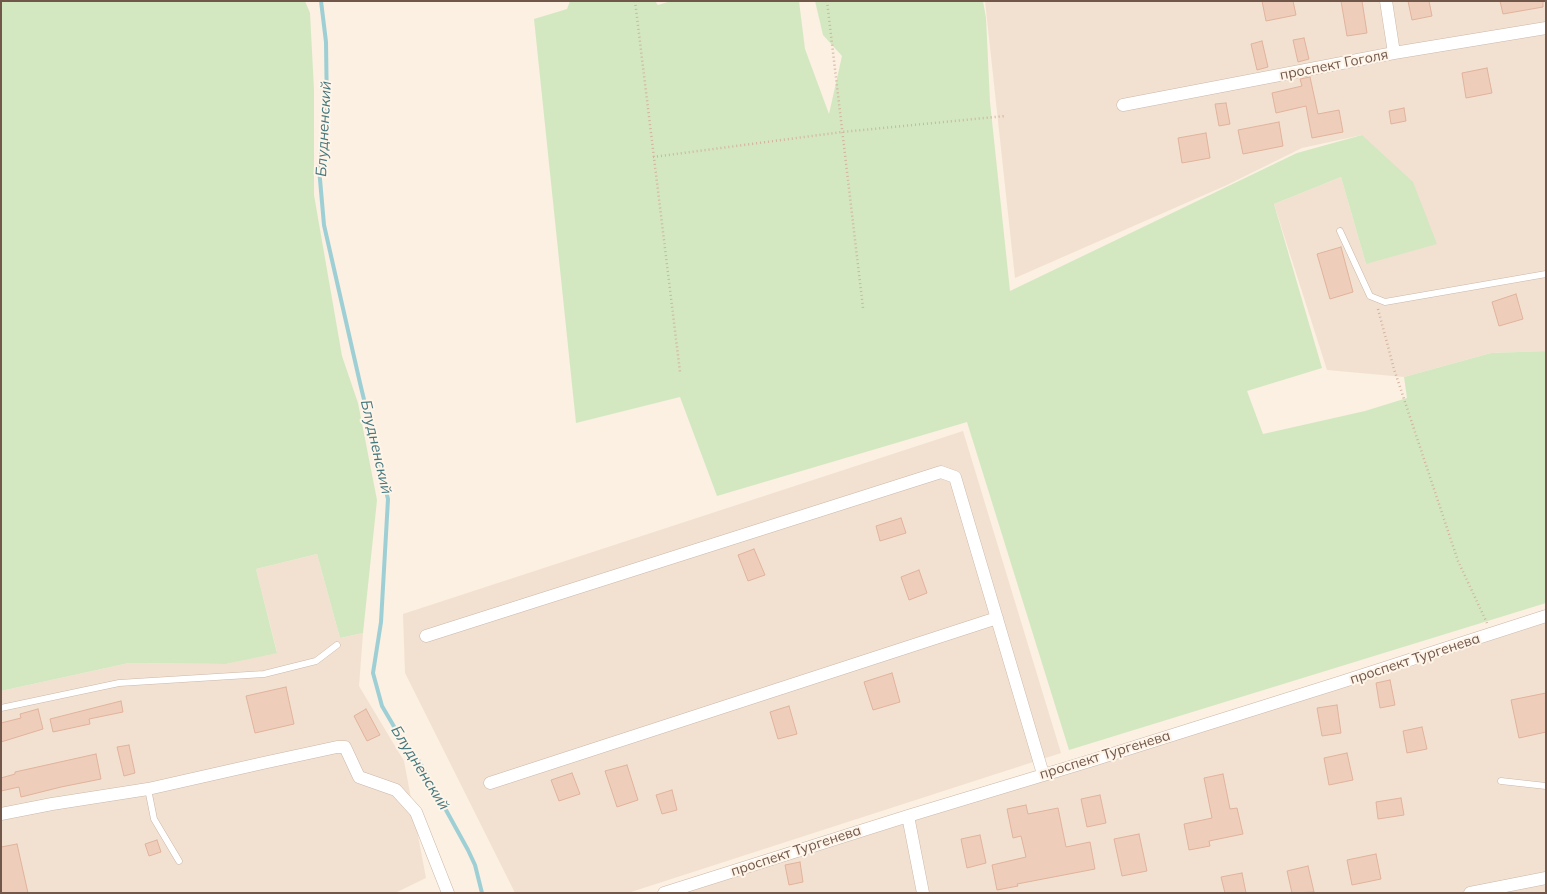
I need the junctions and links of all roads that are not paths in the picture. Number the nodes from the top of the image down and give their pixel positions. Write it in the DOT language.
graph roads {
  1 [pos="1386,1"];
  2 [pos="1546,28"];
  3 [pos="1394,53"];
  4 [pos="1123,105"];
  5 [pos="1340,231"];
  6 [pos="1546,274"];
  7 [pos="1546,616"];
  8 [pos="997,618"];
  9 [pos="426,636"];
  10 [pos="337,645"];
  11 [pos="1,708"];
  12 [pos="1043,774"];
  13 [pos="1501,781"];
  14 [pos="490,783"];
  15 [pos="1546,786"];
  16 [pos="148,789"];
  17 [pos="1,814"];
  18 [pos="908,816"];
  19 [pos="179,861"];
  20 [pos="1546,878"];
  21 [pos="448,893"];
  22 [pos="664,893"];
  23 [pos="923,893"];
  24 [pos="1470,893"];
  1 -- 3 [label="street"];
  2 -- 3 [label="street, проспект Гоголя"];
  3 -- 4 [label="street, проспект Гоголя"];
  5 -- 6 [label="lane"];
  7 -- 12 [label="street, проспект Тургенева"];
  8 -- 9 [label="street"];
  8 -- 12 [label="street"];
  8 -- 14 [label="street"];
  10 -- 11 [label="lane"];
  12 -- 18 [label="street, проспект Тургенева"];
  13 -- 15 [label="lane"];
  16 -- 17 [label="street"];
  16 -- 19 [label="lane"];
  16 -- 21 [label="street"];
  18 -- 22 [label="street, проспект Тургенева"];
  18 -- 23 [label="street"];
  20 -- 24 [label="street"];
}
